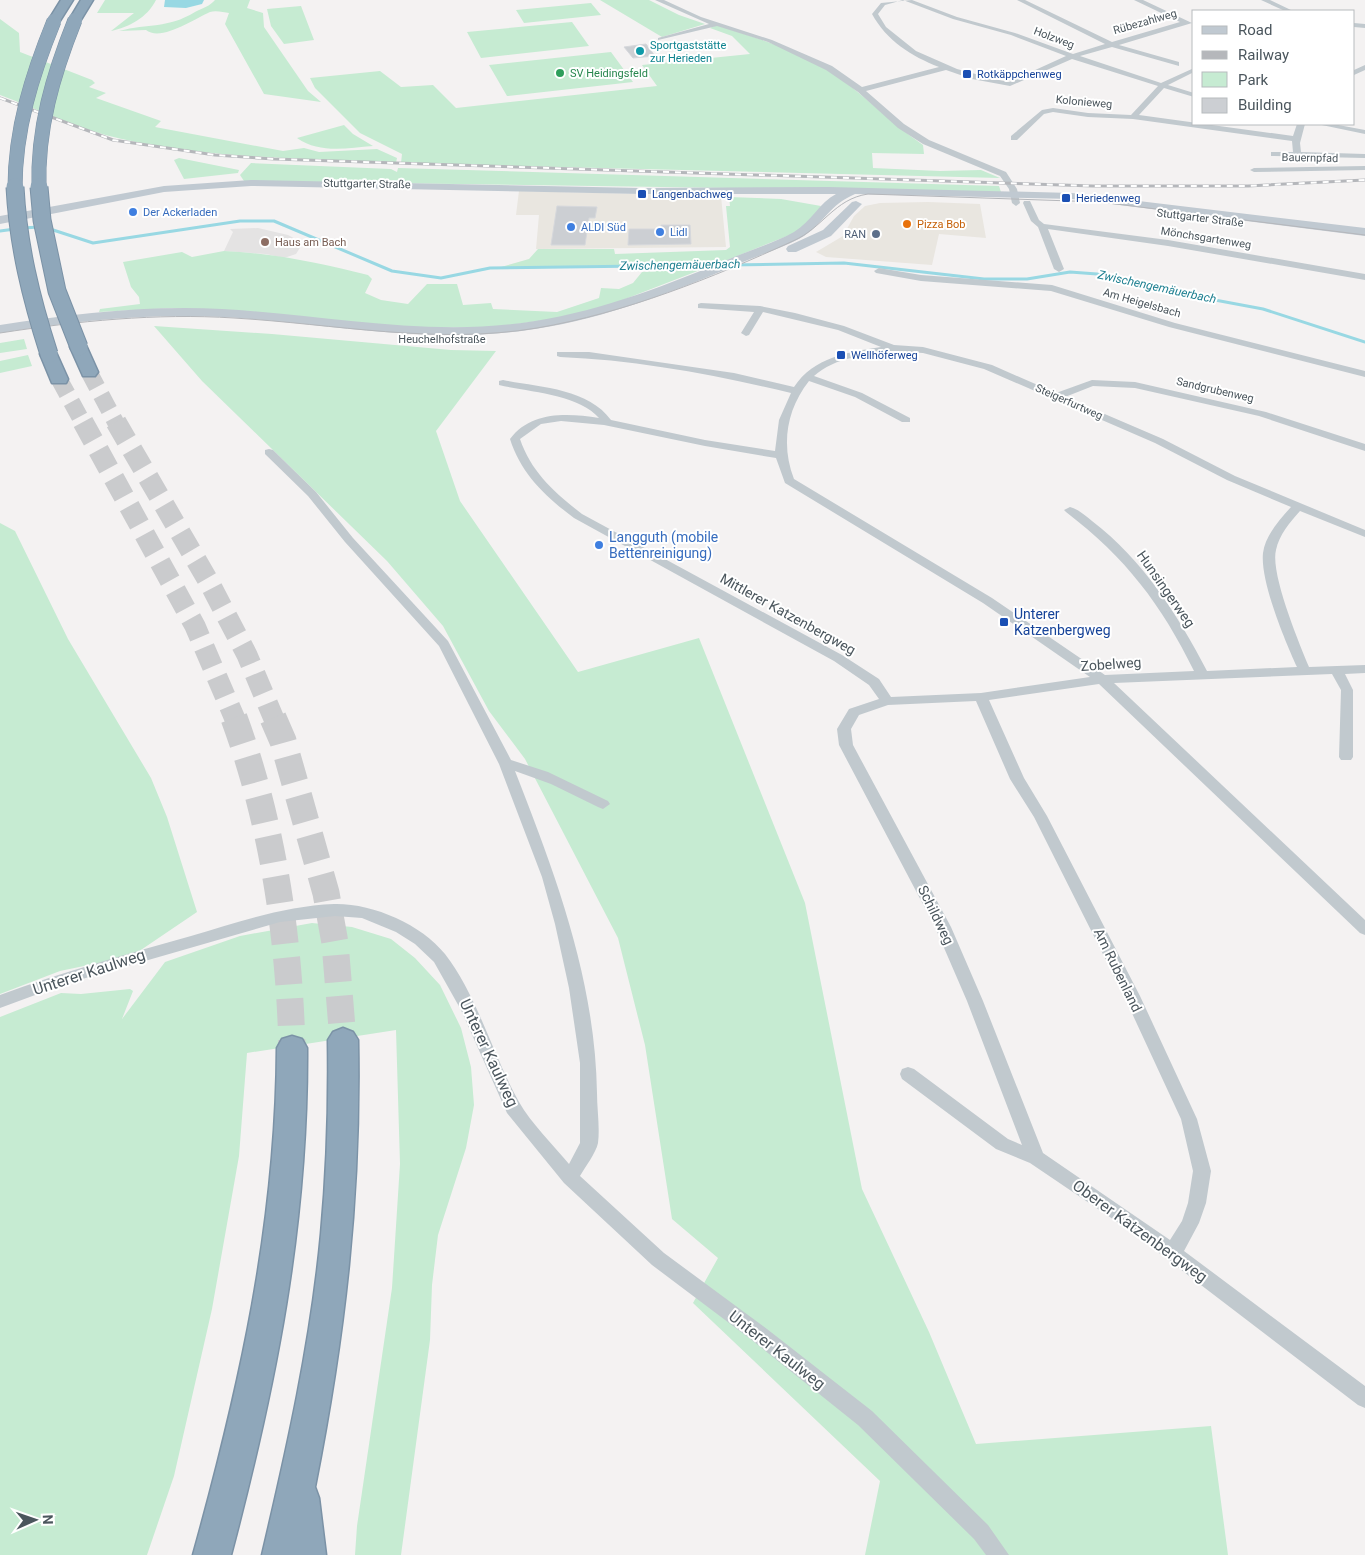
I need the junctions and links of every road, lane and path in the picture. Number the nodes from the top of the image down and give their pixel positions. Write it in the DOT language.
graph roads {
  1 [pos="67,0"];
  2 [pos="87,0"];
  3 [pos="658,0"];
  4 [pos="900,0"];
  5 [pos="906,0"];
  6 [pos="1020,0"];
  7 [pos="1137,0"];
  8 [pos="1264,0"];
  9 [pos="1288,10"];
  10 [pos="716,24"];
  11 [pos="1190,24"];
  12 [pos="660,39"];
  13 [pos="1110,44"];
  14 [pos="1070,57"];
  15 [pos="1176,64"];
  16 [pos="1191,66"];
  17 [pos="948,67"];
  18 [pos="1365,67"];
  19 [pos="1355,78"];
  20 [pos="1162,87"];
  21 [pos="861,90"];
  22 [pos="1192,94"];
  23 [pos="1133,117"];
  24 [pos="1192,125"];
  25 [pos="1192,125"];
  26 [pos="1301,125"];
  27 [pos="1326,125"];
  28 [pos="1365,132"];
  29 [pos="1014,138"];
  30 [pos="1296,139"];
  31 [pos="1274,154"];
  32 [pos="1298,154"];
  33 [pos="1365,156"];
  34 [pos="1365,168"];
  35 [pos="1254,170"];
  36 [pos="807,190"];
  37 [pos="737,191"];
  38 [pos="862,191"];
  39 [pos="833,198"];
  40 [pos="1019,200"];
  41 [pos="856,204"];
  42 [pos="0,220"];
  43 [pos="1042,226"];
  44 [pos="1365,232"];
  45 [pos="1365,239"];
  46 [pos="748,256"];
  47 [pos="1058,268"];
  48 [pos="879,271"];
  49 [pos="1365,277"];
  50 [pos="701,306"];
  51 [pos="760,310"];
  52 [pos="0,330"];
  53 [pos="746,333"];
  54 [pos="0,340"];
  55 [pos="893,348"];
  56 [pos="560,354"];
  57 [pos="89,372"];
  58 [pos="1365,374"];
  59 [pos="808,378"];
  60 [pos="58,379"];
  61 [pos="503,383"];
  62 [pos="796,391"];
  63 [pos="1057,396"];
  64 [pos="906,420"];
  65 [pos="607,422"];
  66 [pos="1365,448"];
  67 [pos="269,452"];
  68 [pos="781,455"];
  69 [pos="1298,506"];
  70 [pos="1070,510"];
  71 [pos="1365,534"];
  72 [pos="1365,669"];
  73 [pos="1304,670"];
  74 [pos="1337,671"];
  75 [pos="1203,676"];
  76 [pos="1102,680"];
  77 [pos="981,697"];
  78 [pos="887,701"];
  79 [pos="1346,757"];
  80 [pos="506,764"];
  81 [pos="603,804"];
  82 [pos="1365,929"];
  83 [pos="0,1002"];
  84 [pos="343,1040"];
  85 [pos="292,1048"];
  86 [pos="908,1074"];
  87 [pos="1036,1158"];
  88 [pos="570,1178"];
  89 [pos="1172,1252"];
  90 [pos="1365,1398"];
  91 [pos="299,1479"];
  92 [pos="212,1555"];
  93 [pos="281,1555"];
  94 [pos="307,1555"];
  95 [pos="1000,1555"];
  1 -- 60 [label="highway, bridge"];
  2 -- 57 [label="highway, bridge"];
  3 -- 10 [label="street"];
  4 -- 17 [label="street"];
  5 -- 14 [label="street, Holzweg"];
  6 -- 13 [label="street, Rübezahlweg"];
  7 -- 11 [label="street"];
  8 -- 9 [label="street"];
  10 -- 12 [label="street"];
  10 -- 21 [label="street"];
  11 -- 13 [label="street, Rübezahlweg"];
  13 -- 14 [label="street, Rübezahlweg"];
  13 -- 15 [label="street"];
  14 -- 17 [label="street"];
  14 -- 20 [label="street, Holzweg"];
  15 -- 16 [label="street"];
  15 -- 16 [label="street"];
  16 -- 20 [label="street"];
  17 -- 21 [label="street"];
  18 -- 19 [label="street"];
  20 -- 22 [label="street, Holzweg"];
  20 -- 23 [label="street"];
  21 -- 40 [label="street"];
  23 -- 24 [label="street, Kolonieweg"];
  23 -- 29 [label="street, Kolonieweg"];
  25 -- 30 [label="street, Kolonieweg"];
  26 -- 30 [label="street"];
  27 -- 28 [label="street"];
  30 -- 32 [label="street"];
  31 -- 32 [label="street"];
  32 -- 33 [label="street"];
  34 -- 35 [label="street, Bauernpfad"];
  36 -- 37 [label="main road, Stuttgarter Straße"];
  36 -- 38 [label="main road, Stuttgarter Straße"];
  36 -- 39 [label="main road, Stuttgarter Straße"];
  37 -- 39 [label="main road, Stuttgarter Straße"];
  37 -- 42 [label="main road, Stuttgarter Straße"];
  38 -- 39 [label="main road, Stuttgarter Straße"];
  38 -- 40 [label="main road, Stuttgarter Straße"];
  39 -- 41 [label="main road, Stuttgarter Straße"];
  39 -- 46 [label="main road, Heuchelhofstraße"];
  40 -- 41 [label="main road, Stuttgarter Straße"];
  40 -- 43 [label="street"];
  40 -- 44 [label="main road, Stuttgarter Straße"];
  40 -- 45 [label="main road, Stuttgarter Straße"];
  41 -- 54 [label="main road, Heuchelhofstraße"];
  43 -- 47 [label="street"];
  43 -- 49 [label="street, Mönchsgartenweg"];
  46 -- 52 [label="main road, Heuchelhofstraße"];
  48 -- 58 [label="street, Am Heigelsbach"];
  50 -- 51 [label="street, Steigerfurtweg"];
  51 -- 53 [label="street"];
  51 -- 55 [label="street, Steigerfurtweg"];
  55 -- 59 [label="street"];
  55 -- 63 [label="street, Steigerfurtweg"];
  56 -- 62 [label="street"];
  59 -- 62 [label="street"];
  59 -- 64 [label="street"];
  61 -- 65 [label="street"];
  62 -- 68 [label="street"];
  63 -- 66 [label="street, Sandgrubenweg"];
  63 -- 69 [label="street, Steigerfurtweg"];
  65 -- 68 [label="street, Mittlerer Katzenbergweg"];
  65 -- 78 [label="street, Mittlerer Katzenbergweg"];
  67 -- 80 [label="street"];
  68 -- 76 [label="street"];
  69 -- 71 [label="street, Steigerfurtweg"];
  69 -- 73 [label="street"];
  70 -- 75 [label="street, Hunsingerweg"];
  72 -- 74 [label="street, Zobelweg"];
  73 -- 74 [label="street, Zobelweg"];
  73 -- 75 [label="street, Zobelweg"];
  74 -- 79 [label="street"];
  75 -- 76 [label="street, Zobelweg"];
  76 -- 77 [label="street, Zobelweg"];
  76 -- 82 [label="street"];
  77 -- 78 [label="street, Zobelweg"];
  77 -- 89 [label="street, Am Rubenland"];
  78 -- 87 [label="street, Schildweg"];
  80 -- 81 [label="street"];
  80 -- 88 [label="street"];
  83 -- 88 [label="street, Unterer Kaulweg"];
  84 -- 91 [label="highway"];
  85 -- 92 [label="highway"];
  86 -- 87 [label="street, Oberer Katzenbergweg"];
  87 -- 89 [label="street, Oberer Katzenbergweg"];
  88 -- 95 [label="street, Unterer Kaulweg"];
  89 -- 90 [label="street, Oberer Katzenbergweg"];
  91 -- 93 [label="highway"];
  91 -- 94 [label="highway"];
}
